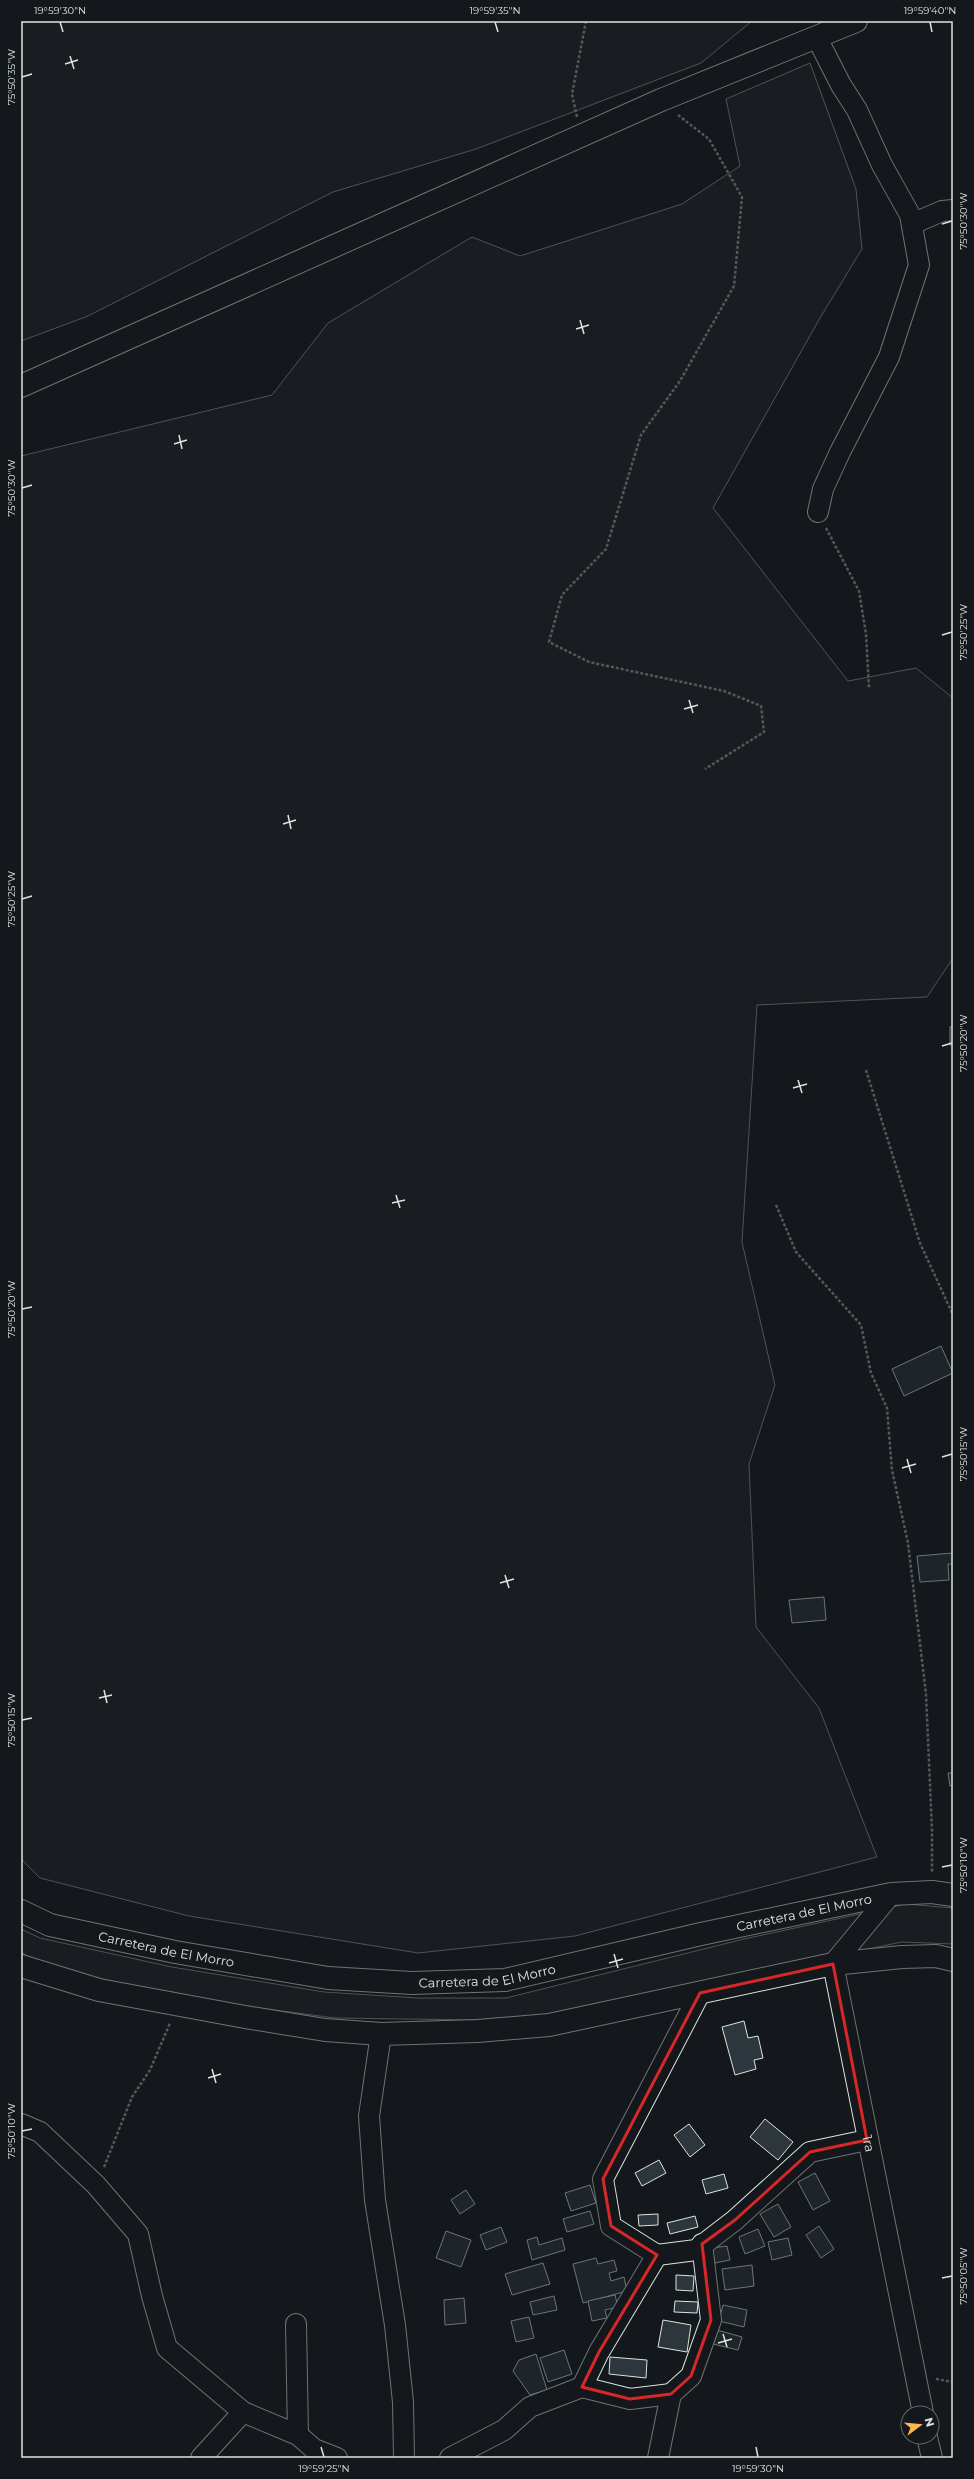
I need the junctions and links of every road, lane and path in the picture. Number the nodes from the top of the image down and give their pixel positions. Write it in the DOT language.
graph roads {
  1 [pos="586,21"];
  2 [pos="856,21"];
  3 [pos="817,38"];
  4 [pos="661,100"];
  5 [pos="581,137"];
  6 [pos="953,210"];
  7 [pos="912,224"];
  8 [pos="21,386"];
  9 [pos="818,512"];
  10 [pos="869,688"];
  11 [pos="705,769"];
  12 [pos="866,1070"];
  13 [pos="776,1205"];
  14 [pos="953,1315"];
  15 [pos="932,1892"];
  16 [pos="891,1894"];
  17 [pos="953,1895"];
  18 [pos="21,1912"];
  19 [pos="953,1960"];
  20 [pos="833,1964"];
  21 [pos="22,1968"];
  22 [pos="700,1993"];
  23 [pos="178,2004"];
  24 [pos="381,2034"];
  25 [pos="21,2124"];
  26 [pos="867,2140"];
  27 [pos="96,2185"];
  28 [pos="702,2244"];
  29 [pos="657,2255"];
  30 [pos="296,2324"];
  31 [pos="582,2386"];
  32 [pos="671,2394"];
  33 [pos="921,2405"];
  34 [pos="243,2412"];
  35 [pos="298,2435"];
  36 [pos="929,2445"];
  37 [pos="201,2458"];
  38 [pos="337,2458"];
  39 [pos="404,2458"];
  40 [pos="450,2458"];
  41 [pos="658,2458"];
  42 [pos="932,2458"];
  1 -- 5 [label="path"];
  2 -- 3 [label="main road"];
  3 -- 4 [label="main road"];
  3 -- 7 [label="street"];
  4 -- 5 [label="main road"];
  4 -- 11 [label="path"];
  5 -- 8 [label="main road"];
  6 -- 7 [label="street"];
  7 -- 9 [label="street"];
  9 -- 10 [label="path"];
  12 -- 14 [label="path"];
  13 -- 15 [label="path"];
  15 -- 16 [label="main road, Carretera de El Morro"];
  15 -- 17 [label="main road, Carretera de El Morro"];
  16 -- 18 [label="main road, Carretera de El Morro"];
  16 -- 20 [label="street"];
  19 -- 20 [label="main road"];
  20 -- 22 [label="main road"];
  20 -- 26 [label="street, 1ra"];
  21 -- 23 [label="main road"];
  22 -- 24 [label="main road"];
  22 -- 29 [label="street"];
  23 -- 24 [label="main road"];
  23 -- 27 [label="path"];
  24 -- 39 [label="street"];
  25 -- 27 [label="street"];
  26 -- 28 [label="street"];
  26 -- 33 [label="street, 1ra"];
  27 -- 34 [label="street"];
  28 -- 29 [label="street"];
  28 -- 32 [label="street"];
  29 -- 31 [label="street"];
  30 -- 35 [label="street"];
  31 -- 32 [label="street"];
  31 -- 40 [label="street"];
  32 -- 41 [label="street"];
  34 -- 35 [label="street"];
  34 -- 37 [label="street"];
  35 -- 38 [label="street"];
  36 -- 42 [label="street"];
}
